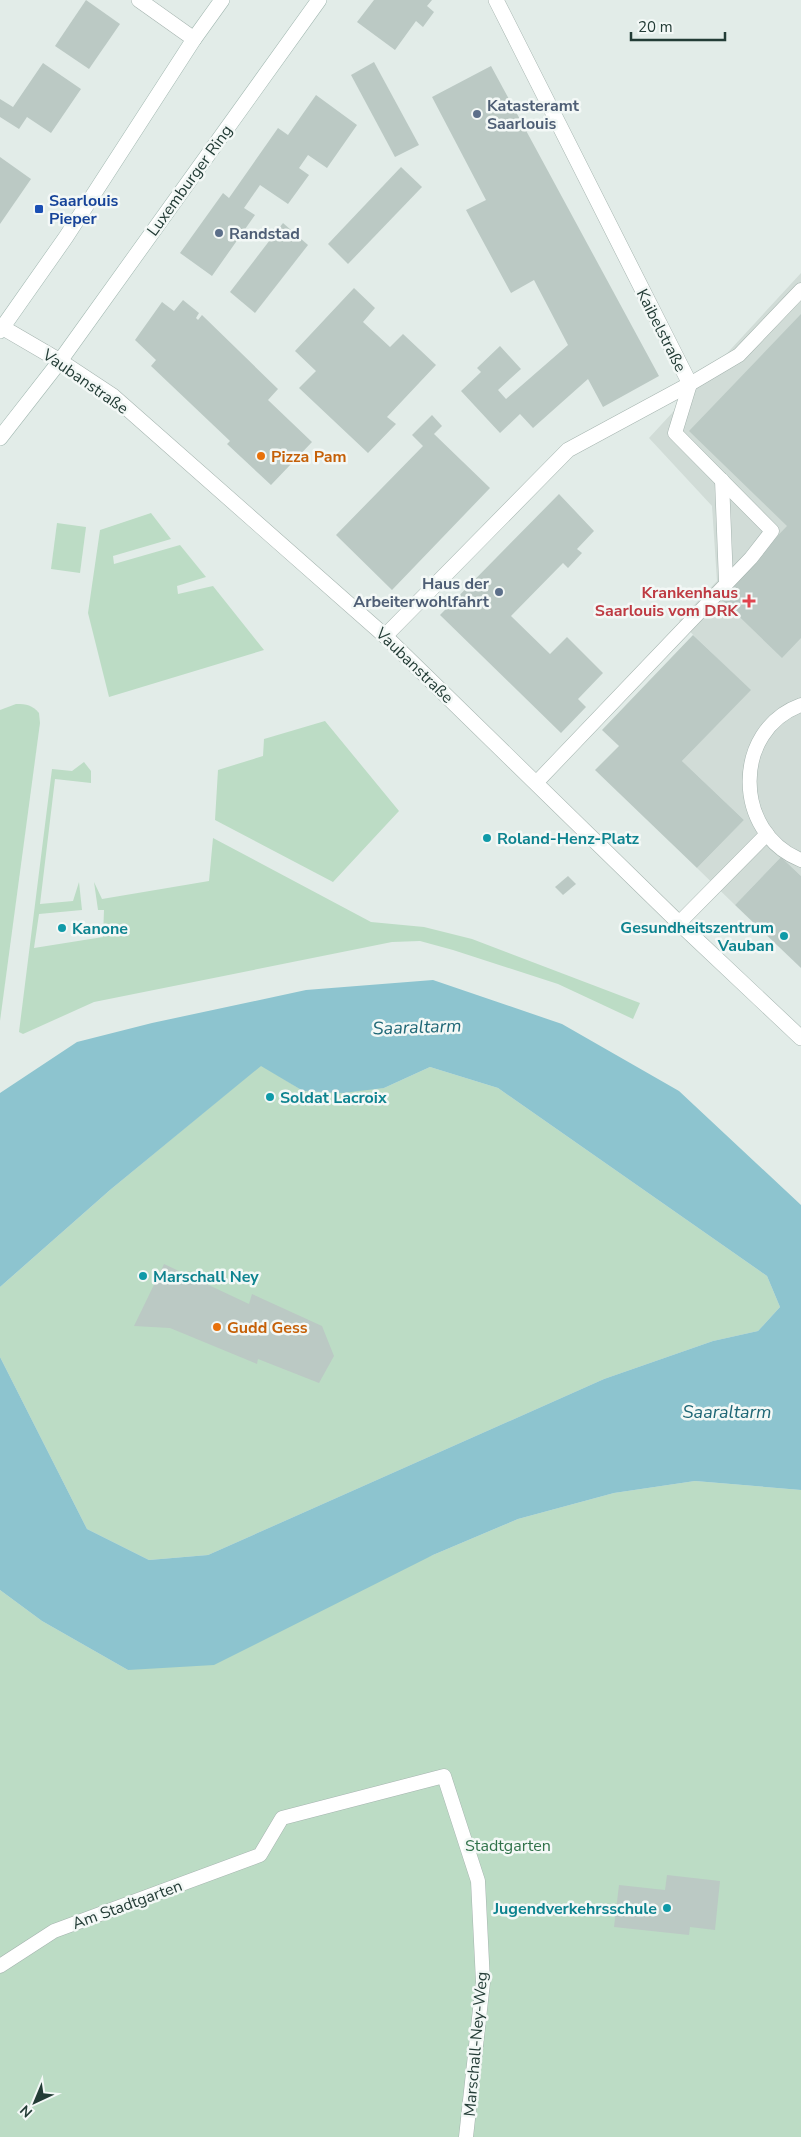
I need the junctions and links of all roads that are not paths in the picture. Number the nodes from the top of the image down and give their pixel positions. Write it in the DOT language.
graph roads {
  1 [pos="139,0"];
  2 [pos="222,0"];
  3 [pos="319,0"];
  4 [pos="496,0"];
  5 [pos="194,39"];
  6 [pos="801,290"];
  7 [pos="1,328"];
  8 [pos="60,361"];
  9 [pos="690,384"];
  10 [pos="0,438"];
  11 [pos="722,480"];
  12 [pos="726,582"];
  13 [pos="385,636"];
  14 [pos="801,704"];
  15 [pos="536,782"];
  16 [pos="767,834"];
  17 [pos="801,860"];
  18 [pos="679,923"];
  19 [pos="801,1038"];
  20 [pos="260,1855"];
  21 [pos="0,1966"];
  22 [pos="466,2137"];
  1 -- 5 [label="street"];
  2 -- 5 [label="street"];
  3 -- 8 [label="street, Luxemburger Ring"];
  4 -- 9 [label="street, Kaibelstraße"];
  5 -- 7 [label="street"];
  6 -- 9 [label="lane"];
  7 -- 8 [label="street, Vaubanstraße"];
  8 -- 10 [label="street, Luxemburger Ring"];
  8 -- 13 [label="street, Vaubanstraße"];
  9 -- 11 [label="lane"];
  9 -- 13 [label="street, Kaibelstraße"];
  11 -- 12 [label="lane"];
  11 -- 12 [label="lane"];
  12 -- 15 [label="lane"];
  13 -- 15 [label="street, Vaubanstraße"];
  14 -- 16 [label="lane"];
  15 -- 18 [label="street, Vaubanstraße"];
  16 -- 17 [label="lane"];
  16 -- 18 [label="lane"];
  18 -- 19 [label="street, Vaubanstraße"];
  20 -- 21 [label="lane, Am Stadtgarten"];
  20 -- 22 [label="lane, Marschall-Ney-Weg"];
}
